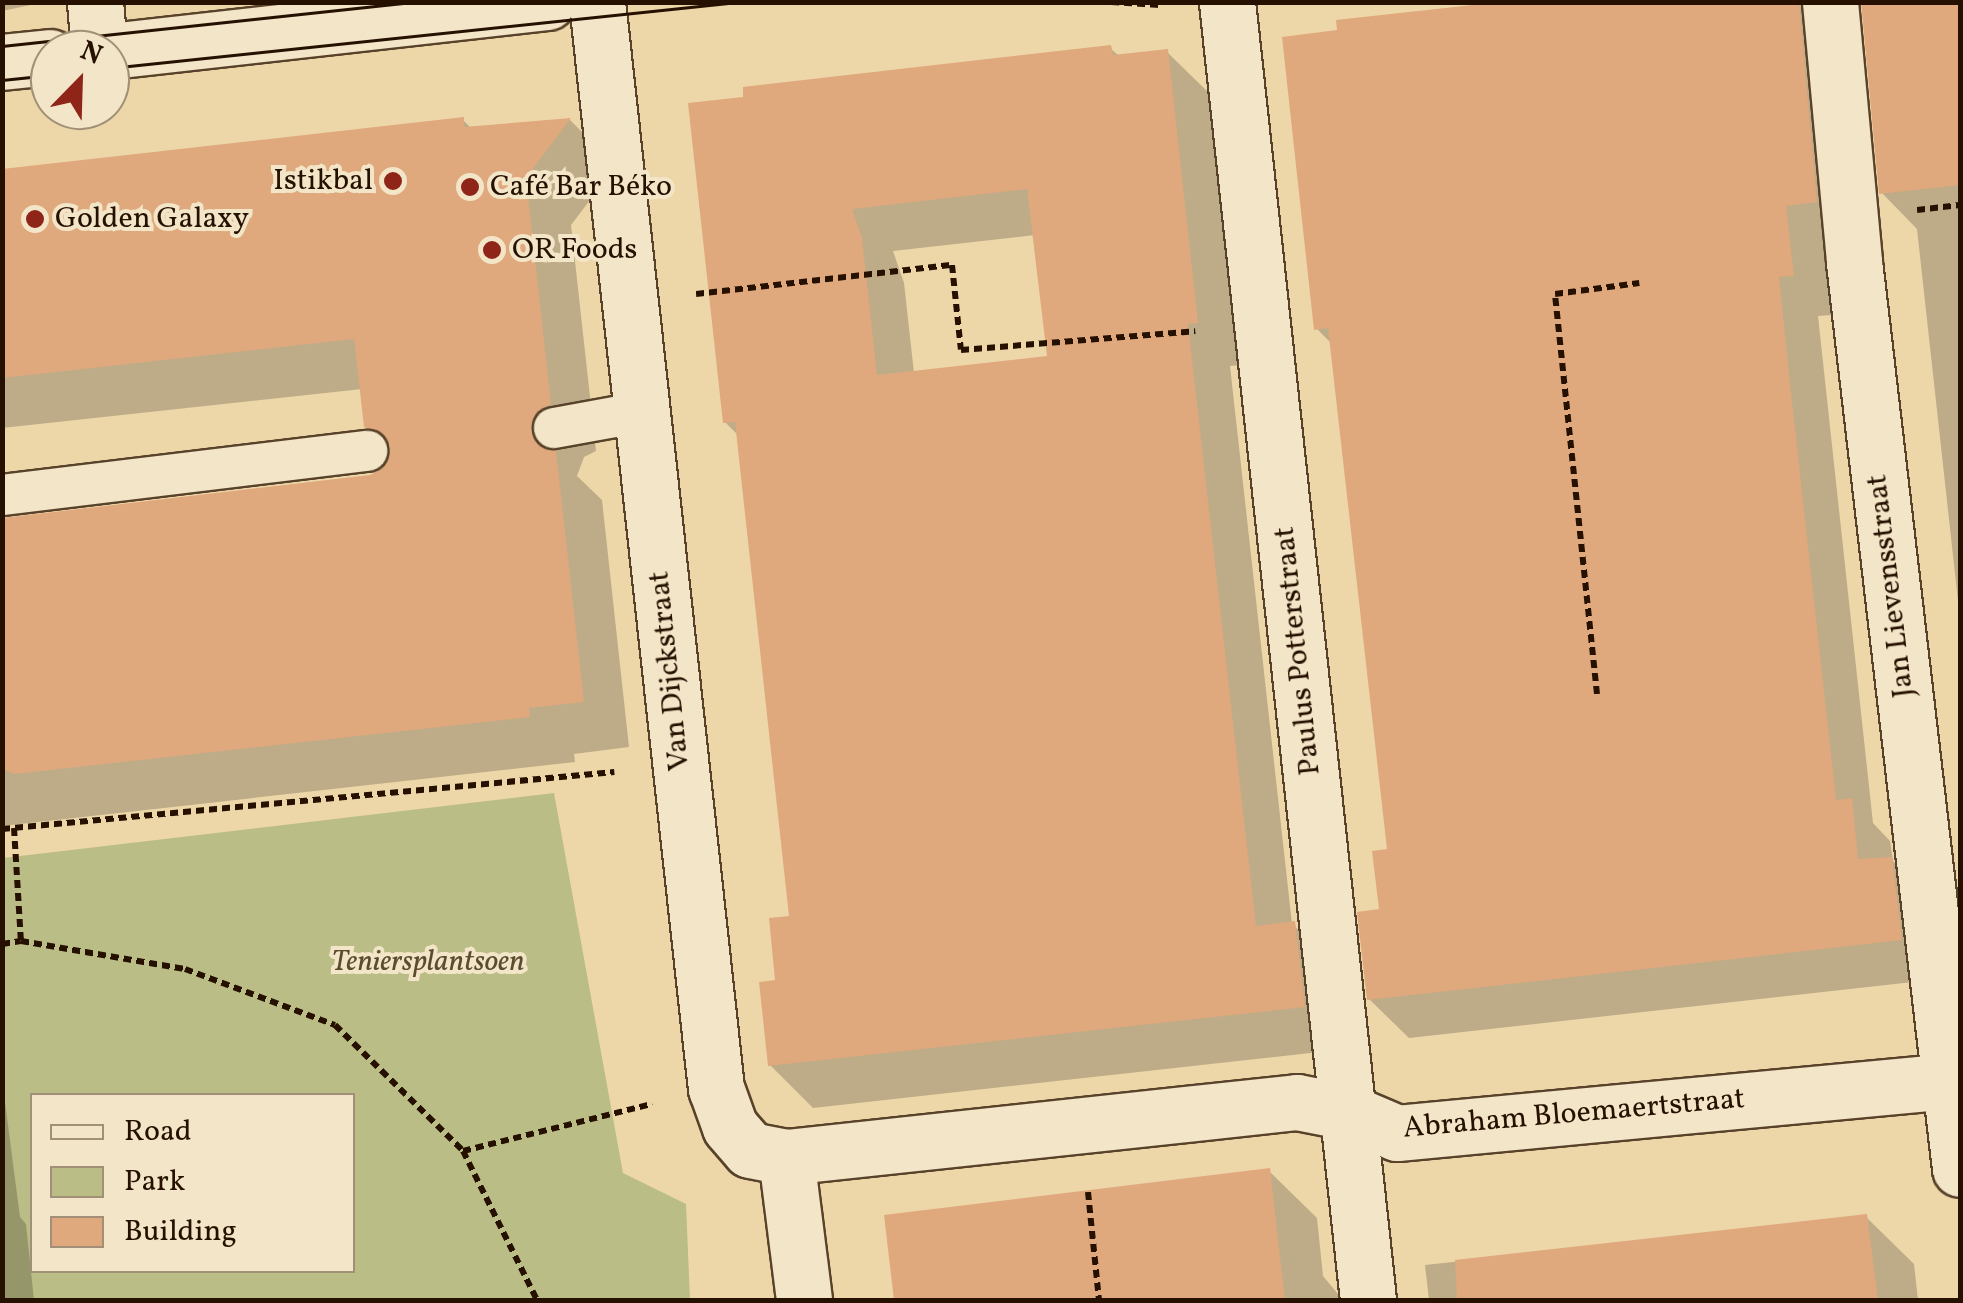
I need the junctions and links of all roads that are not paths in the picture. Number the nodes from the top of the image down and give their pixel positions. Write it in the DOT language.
graph roads {
  1 [pos="96,2"];
  2 [pos="548,2"];
  3 [pos="598,2"];
  4 [pos="1830,2"];
  5 [pos="1202,3"];
  6 [pos="98,30"];
  7 [pos="130,49"];
  8 [pos="30,59"];
  9 [pos="2,62"];
  10 [pos="642,412"];
  11 [pos="554,428"];
  12 [pos="367,452"];
  13 [pos="2,495"];
  14 [pos="1950,1082"];
  15 [pos="1348,1112"];
  16 [pos="786,1157"];
  17 [pos="1960,1169"];
  18 [pos="804,1300"];
  19 [pos="1368,1300"];
  1 -- 6 [label="street"];
  2 -- 7 [label="street"];
  3 -- 10 [label="street, Van Dijckstraat"];
  4 -- 14 [label="street, Jan Lievensstraat"];
  5 -- 15 [label="street, Paulus Potterstraat"];
  8 -- 9 [label="street"];
  10 -- 11 [label="lane"];
  10 -- 16 [label="street, Van Dijckstraat"];
  12 -- 13 [label="lane"];
  14 -- 15 [label="street, Abraham Bloemaertstraat"];
  14 -- 17 [label="street, Jan Lievensstraat"];
  15 -- 16 [label="street, Abraham Bloemaertstraat"];
  15 -- 19 [label="street, Paulus Potterstraat"];
  16 -- 18 [label="street"];
}
